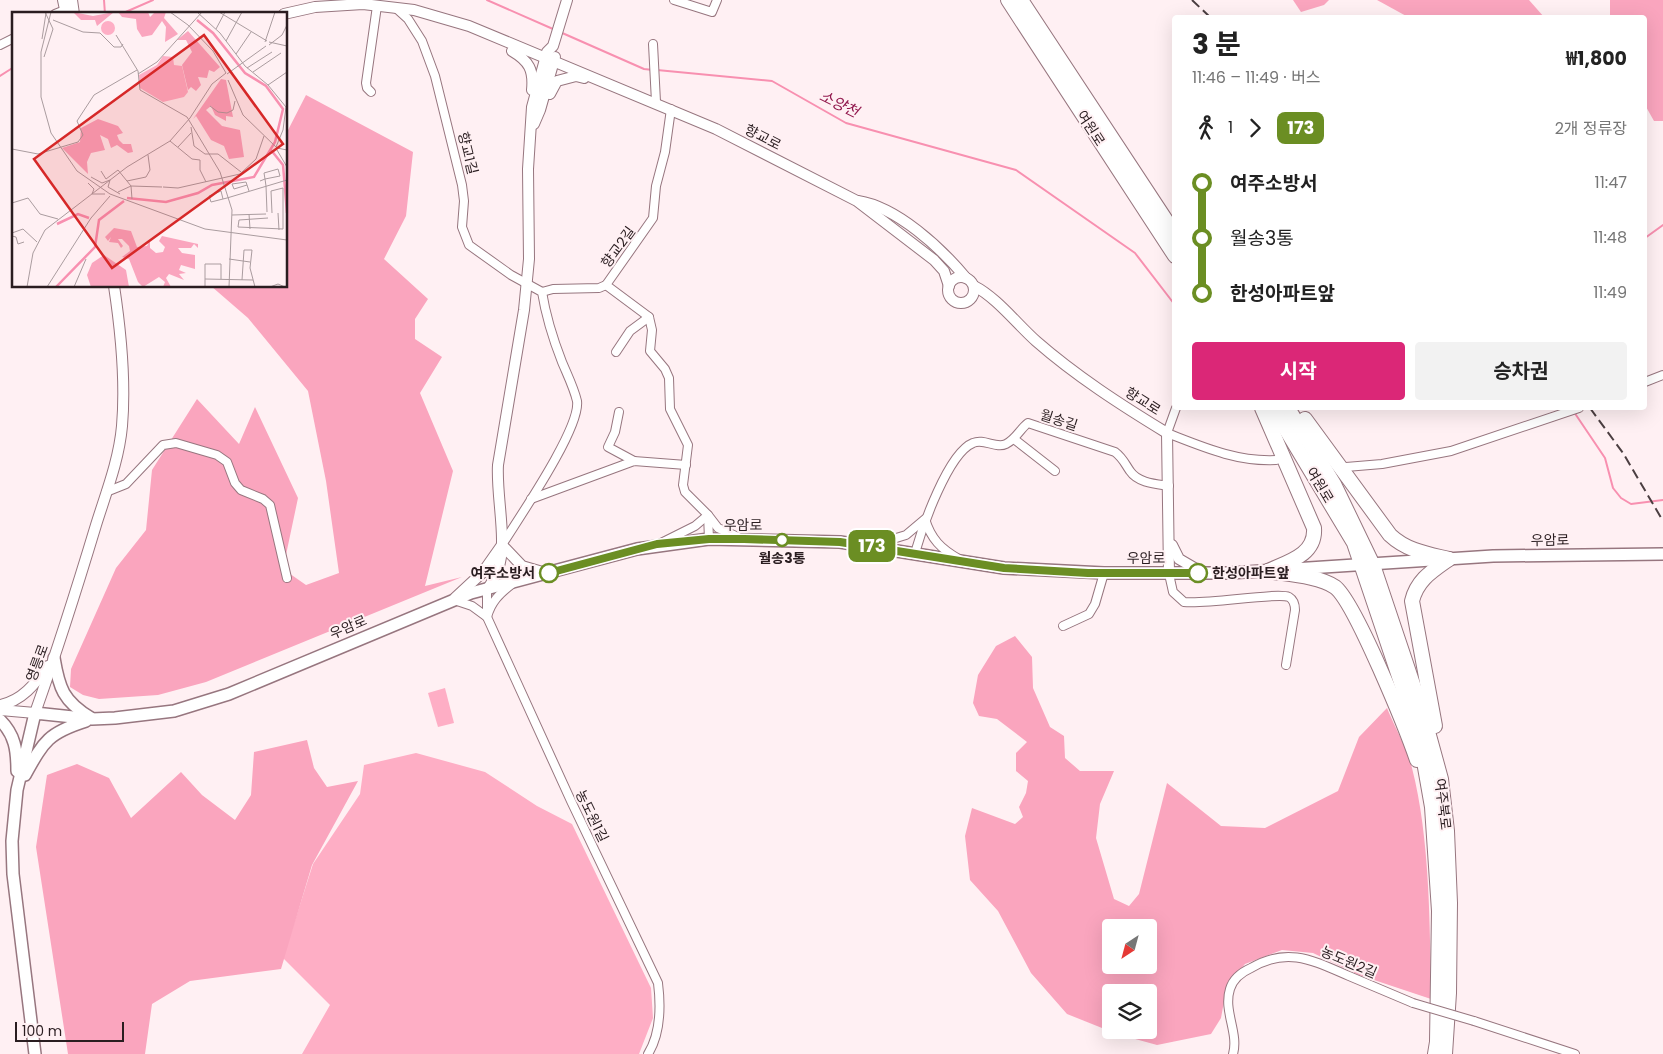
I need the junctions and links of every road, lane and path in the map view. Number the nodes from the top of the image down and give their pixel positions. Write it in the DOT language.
graph roads {
  1 [pos="72,0"];
  2 [pos="566,0"];
  3 [pos="674,0"];
  4 [pos="717,0"];
  5 [pos="1002,0"];
  6 [pos="1008,0"];
  7 [pos="1021,0"];
  8 [pos="377,6"];
  9 [pos="397,9"];
  10 [pos="66,10"];
  11 [pos="288,13"];
  12 [pos="1017,14"];
  13 [pos="487,34"];
  14 [pos="12,39"];
  15 [pos="0,46"];
  16 [pos="653,46"];
  17 [pos="551,53"];
  18 [pos="605,83"];
  19 [pos="371,92"];
  20 [pos="656,102"];
  21 [pos="536,109"];
  22 [pos="670,109"];
  23 [pos="857,200"];
  24 [pos="1172,229"];
  25 [pos="1172,251"];
  26 [pos="970,282"];
  27 [pos="526,284"];
  28 [pos="606,285"];
  29 [pos="949,286"];
  30 [pos="114,288"];
  31 [pos="542,292"];
  32 [pos="969,300"];
  33 [pos="996,303"];
  34 [pos="648,317"];
  35 [pos="616,352"];
  36 [pos="1663,375"];
  37 [pos="1647,381"];
  38 [pos="1175,410"];
  39 [pos="1263,410"];
  40 [pos="1274,410"];
  41 [pos="1289,410"];
  42 [pos="1297,410"];
  43 [pos="1573,410"];
  44 [pos="619,412"];
  45 [pos="1168,432"];
  46 [pos="1014,439"];
  47 [pos="1276,460"];
  48 [pos="634,461"];
  49 [pos="686,465"];
  50 [pos="1346,467"];
  51 [pos="1055,471"];
  52 [pos="1169,486"];
  53 [pos="106,492"];
  54 [pos="532,498"];
  55 [pos="708,515"];
  56 [pos="925,519"];
  57 [pos="709,539"];
  58 [pos="744,539"];
  59 [pos="1170,539"];
  60 [pos="657,544"];
  61 [pos="502,545"];
  62 [pos="870,545"];
  63 [pos="914,553"];
  64 [pos="1663,554"];
  65 [pos="1450,559"];
  66 [pos="965,563"];
  67 [pos="1367,565"];
  68 [pos="1268,571"];
  69 [pos="1104,573"];
  70 [pos="1204,573"];
  71 [pos="547,574"];
  72 [pos="1169,574"];
  73 [pos="287,578"];
  74 [pos="513,583"];
  75 [pos="487,590"];
  76 [pos="452,600"];
  77 [pos="487,617"];
  78 [pos="1063,626"];
  79 [pos="54,658"];
  80 [pos="1286,666"];
  81 [pos="0,705"];
  82 [pos="0,710"];
  83 [pos="35,713"];
  84 [pos="92,719"];
  85 [pos="0,720"];
  86 [pos="1441,779"];
  87 [pos="17,790"];
  88 [pos="1432,807"];
  89 [pos="35,1054"];
  90 [pos="648,1054"];
  91 [pos="1233,1054"];
  92 [pos="1435,1054"];
  93 [pos="1445,1054"];
  94 [pos="1575,1054"];
  1 -- 10 [label="street"];
  2 -- 17 [label="street"];
  3 -- 4 [label="street"];
  5 -- 12 [label="highway"];
  6 -- 12 [label="highway, 여원로"];
  7 -- 24 [label="highway, 여원로"];
  8 -- 9 [label="street, 향교로"];
  8 -- 11 [label="street, 향교로"];
  8 -- 19 [label="street"];
  9 -- 13 [label="street, 향교로"];
  9 -- 27 [label="street, 향교1길"];
  12 -- 25 [label="highway, 여원로"];
  13 -- 17 [label="street, 향교로"];
  13 -- 21 [label="street"];
  14 -- 15 [label="street"];
  16 -- 20 [label="street"];
  17 -- 18 [label="street, 향교로"];
  17 -- 21 [label="street"];
  18 -- 20 [label="street, 향교로"];
  18 -- 21 [label="street"];
  20 -- 22 [label="street, 향교로"];
  21 -- 27 [label="street"];
  22 -- 23 [label="street, 향교로"];
  22 -- 28 [label="street, 향교2길"];
  23 -- 26 [label="street, 향교로"];
  23 -- 29 [label="street, 향교로"];
  26 -- 29 [label="street"];
  26 -- 32 [label="street"];
  26 -- 33 [label="street, 향교로"];
  27 -- 31 [label="street, 향교1길"];
  27 -- 61 [label="street"];
  28 -- 31 [label="street"];
  28 -- 34 [label="street, 향교2길"];
  29 -- 32 [label="street"];
  30 -- 53 [label="street, 영릉로"];
  31 -- 54 [label="street"];
  32 -- 33 [label="street"];
  33 -- 45 [label="street, 향교로"];
  34 -- 35 [label="street"];
  34 -- 49 [label="street"];
  36 -- 37 [label="street"];
  38 -- 45 [label="street"];
  39 -- 68 [label="highway"];
  40 -- 67 [label="highway, 여원로"];
  41 -- 67 [label="highway, 여원로"];
  42 -- 65 [label="highway"];
  43 -- 50 [label="street"];
  44 -- 48 [label="street"];
  45 -- 47 [label="street"];
  45 -- 52 [label="street, 향교로"];
  46 -- 51 [label="street"];
  46 -- 52 [label="street, 월송길"];
  46 -- 56 [label="street, 월송길"];
  48 -- 49 [label="street"];
  48 -- 54 [label="street"];
  49 -- 55 [label="street"];
  52 -- 59 [label="street, 향교로"];
  53 -- 73 [label="street"];
  53 -- 79 [label="street, 영릉로"];
  54 -- 61 [label="street"];
  55 -- 57 [label="street"];
  55 -- 58 [label="street"];
  55 -- 60 [label="street"];
  56 -- 62 [label="street"];
  56 -- 63 [label="street, 월송길"];
  56 -- 66 [label="street"];
  57 -- 58 [label="main road, 우암로"];
  57 -- 60 [label="main road, 우암로"];
  58 -- 62 [label="main road, 우암로"];
  59 -- 70 [label="street"];
  59 -- 72 [label="street, 향교로"];
  60 -- 71 [label="main road, 우암로"];
  61 -- 71 [label="street"];
  61 -- 75 [label="street"];
  61 -- 76 [label="street"];
  62 -- 63 [label="main road, 우암로"];
  63 -- 66 [label="main road, 우암로"];
  64 -- 65 [label="main road, 우암로"];
  65 -- 67 [label="main road, 우암로"];
  65 -- 86 [label="highway"];
  66 -- 69 [label="main road, 우암로"];
  67 -- 68 [label="main road, 우암로"];
  67 -- 86 [label="highway, 여주북로"];
  67 -- 88 [label="highway, 여주북로"];
  68 -- 70 [label="main road, 우암로"];
  68 -- 88 [label="highway"];
  69 -- 72 [label="main road, 우암로"];
  69 -- 78 [label="street"];
  70 -- 72 [label="main road, 우암로"];
  71 -- 74 [label="main road, 우암로"];
  72 -- 80 [label="street"];
  74 -- 75 [label="main road, 우암로"];
  74 -- 77 [label="street"];
  75 -- 76 [label="main road, 우암로"];
  75 -- 77 [label="street, 농도원1길"];
  76 -- 77 [label="street"];
  76 -- 84 [label="main road, 우암로"];
  77 -- 90 [label="street, 농도원1길"];
  79 -- 81 [label="street"];
  79 -- 83 [label="street, 영릉로"];
  79 -- 84 [label="main road"];
  82 -- 83 [label="street, 우암로"];
  83 -- 84 [label="main road, 우암로"];
  83 -- 87 [label="main road, 영릉로"];
  84 -- 87 [label="main road"];
  85 -- 87 [label="main road"];
  86 -- 93 [label="highway, 여주북로"];
  87 -- 89 [label="main road, 영릉로"];
  88 -- 92 [label="highway, 여주북로"];
  91 -- 94 [label="street, 농도원2길, bridge"];
}
